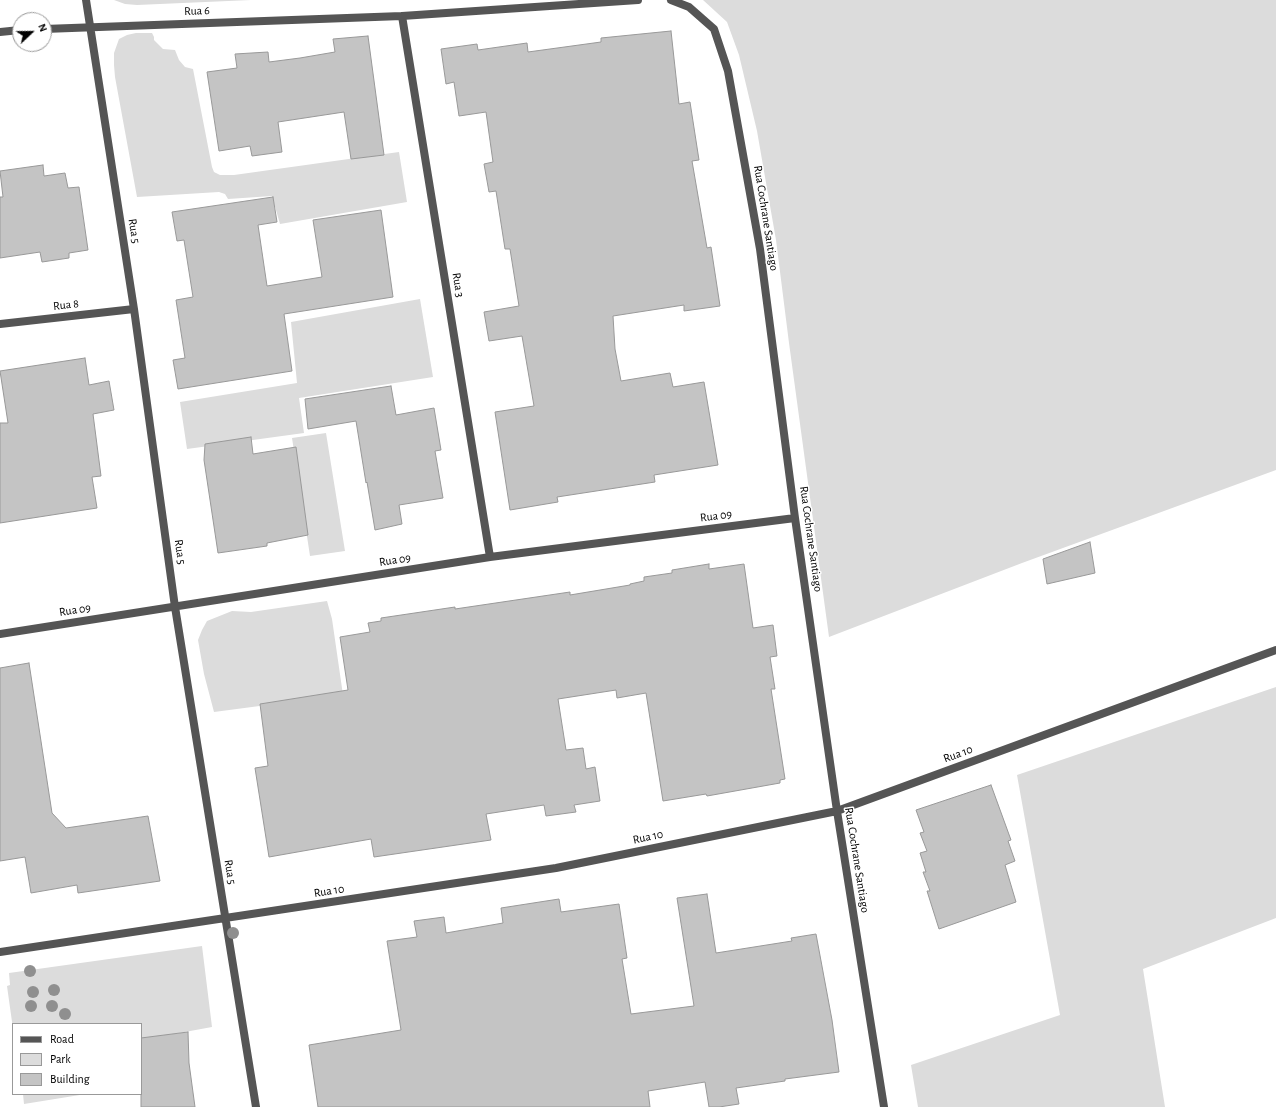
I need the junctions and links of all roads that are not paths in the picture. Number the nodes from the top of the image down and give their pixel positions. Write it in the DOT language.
graph roads {
  1 [pos="86,0"];
  2 [pos="638,0"];
  3 [pos="671,0"];
  4 [pos="402,16"];
  5 [pos="90,27"];
  6 [pos="52,29"];
  7 [pos="12,31"];
  8 [pos="0,32"];
  9 [pos="134,310"];
  10 [pos="0,324"];
  11 [pos="795,518"];
  12 [pos="490,557"];
  13 [pos="175,607"];
  14 [pos="0,634"];
  15 [pos="1276,650"];
  16 [pos="837,811"];
  17 [pos="225,919"];
  18 [pos="0,952"];
  19 [pos="256,1107"];
  20 [pos="884,1107"];
  1 -- 5 [label="street, Rua 5"];
  2 -- 4 [label="street, Rua 6"];
  3 -- 11 [label="street, Rua Cochrane Santiago"];
  4 -- 5 [label="street, Rua 6"];
  4 -- 12 [label="street, Rua 3"];
  5 -- 6 [label="street, Rua 6"];
  5 -- 9 [label="street, Rua 5"];
  7 -- 8 [label="street"];
  9 -- 10 [label="street, Rua 8"];
  9 -- 13 [label="street, Rua 5"];
  11 -- 12 [label="street, Rua 09"];
  11 -- 16 [label="street, Rua Cochrane Santiago"];
  12 -- 13 [label="street, Rua 09"];
  13 -- 14 [label="street, Rua 09"];
  13 -- 17 [label="street, Rua 5"];
  15 -- 16 [label="street, Rua 10"];
  16 -- 17 [label="street, Rua 10"];
  16 -- 20 [label="street, Rua Cochrane Santiago"];
  17 -- 18 [label="street, Rua 10"];
  17 -- 19 [label="street, Rua 5"];
}
